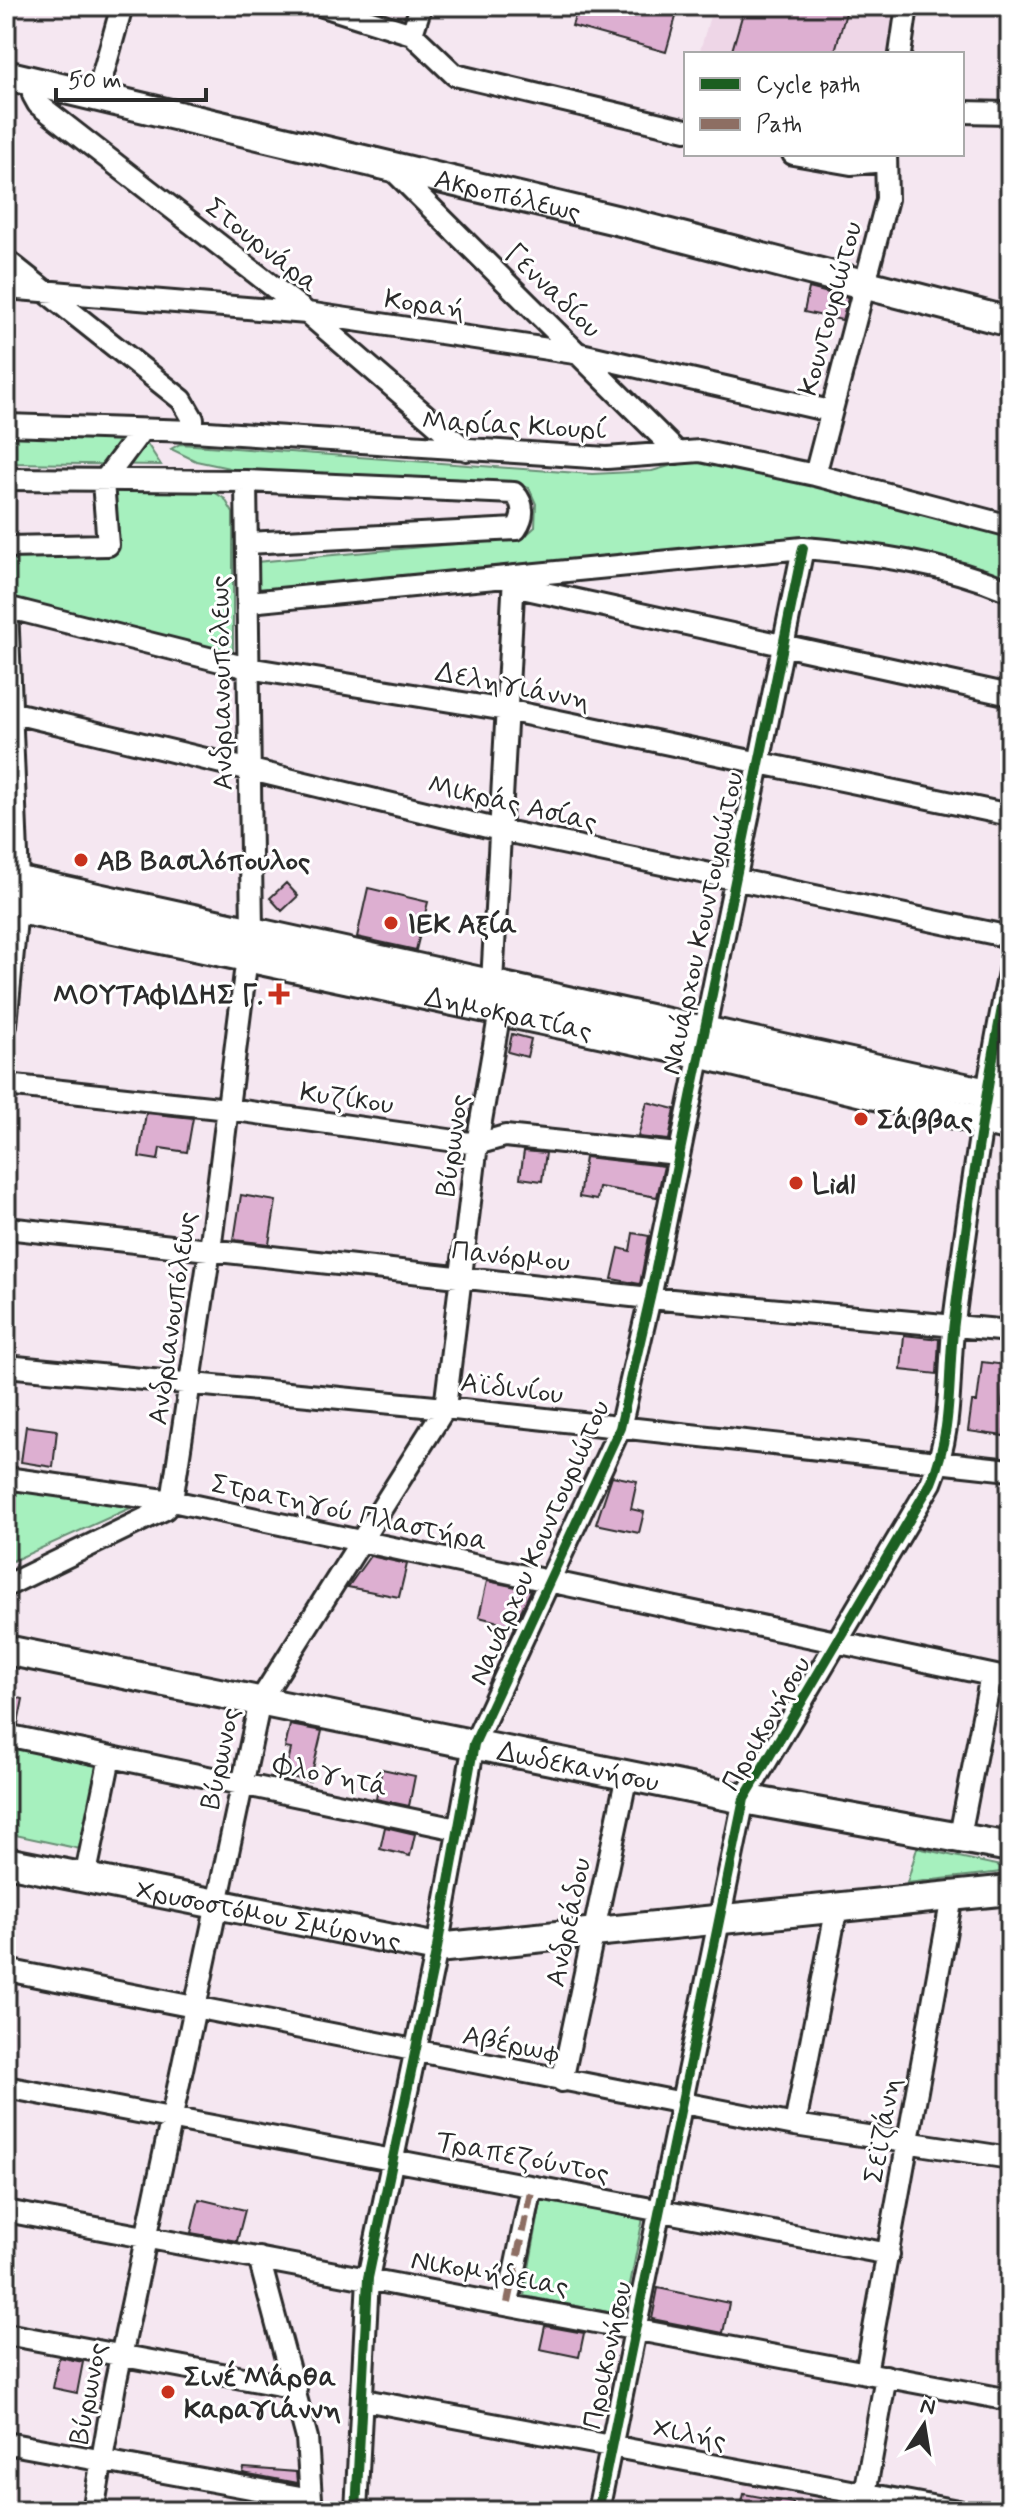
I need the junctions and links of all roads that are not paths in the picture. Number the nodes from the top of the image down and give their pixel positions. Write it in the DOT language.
graph roads {
  1 [pos="122,6"];
  2 [pos="323,6"];
  3 [pos="421,6"];
  4 [pos="907,6"];
  5 [pos="412,34"];
  6 [pos="900,52"];
  7 [pos="6,75"];
  8 [pos="34,81"];
  9 [pos="97,95"];
  10 [pos="964,112"];
  11 [pos="1010,113"];
  12 [pos="684,130"];
  13 [pos="805,156"];
  14 [pos="886,158"];
  15 [pos="390,167"];
  16 [pos="6,260"];
  17 [pos="864,285"];
  18 [pos="6,288"];
  19 [pos="45,291"];
  20 [pos="307,313"];
  21 [pos="1010,322"];
  22 [pos="581,354"];
  23 [pos="830,411"];
  24 [pos="6,425"];
  25 [pos="141,431"];
  26 [pos="193,431"];
  27 [pos="466,450"];
  28 [pos="678,453"];
  29 [pos="815,475"];
  30 [pos="6,479"];
  31 [pos="246,481"];
  32 [pos="103,482"];
  33 [pos="1010,526"];
  34 [pos="247,543"];
  35 [pos="6,547"];
  36 [pos="803,548"];
  37 [pos="514,581"];
  38 [pos="1010,591"];
  39 [pos="249,602"];
  40 [pos="7,607"];
  41 [pos="783,645"];
  42 [pos="248,668"];
  43 [pos="1010,695"];
  44 [pos="506,710"];
  45 [pos="10,712"];
  46 [pos="759,764"];
  47 [pos="249,768"];
  48 [pos="1010,815"];
  49 [pos="500,830"];
  50 [pos="735,879"];
  51 [pos="12,893"];
  52 [pos="1010,937"];
  53 [pos="249,944"];
  54 [pos="1010,967"];
  55 [pos="492,983"];
  56 [pos="500,1011"];
  57 [pos="6,1025"];
  58 [pos="701,1041"];
  59 [pos="6,1085"];
  60 [pos="992,1104"];
  61 [pos="228,1109"];
  62 [pos="1010,1127"];
  63 [pos="477,1144"];
  64 [pos="678,1154"];
  65 [pos="6,1228"];
  66 [pos="210,1250"];
  67 [pos="462,1278"];
  68 [pos="650,1298"];
  69 [pos="953,1327"];
  70 [pos="1010,1331"];
  71 [pos="6,1366"];
  72 [pos="191,1383"];
  73 [pos="445,1408"];
  74 [pos="620,1428"];
  75 [pos="940,1463"];
  76 [pos="1010,1470"];
  77 [pos="6,1478"];
  78 [pos="172,1501"];
  79 [pos="359,1542"];
  80 [pos="551,1582"];
  81 [pos="6,1586"];
  82 [pos="840,1641"];
  83 [pos="6,1650"];
  84 [pos="1000,1677"];
  85 [pos="260,1701"];
  86 [pos="6,1735"];
  87 [pos="474,1744"];
  88 [pos="110,1757"];
  89 [pos="627,1775"];
  90 [pos="241,1784"];
  91 [pos="744,1799"];
  92 [pos="457,1829"];
  93 [pos="960,1836"];
  94 [pos="1010,1847"];
  95 [pos="6,1862"];
  96 [pos="85,1878"];
  97 [pos="1010,1890"];
  98 [pos="952,1897"];
  99 [pos="216,1905"];
  100 [pos="837,1906"];
  101 [pos="718,1919"];
  102 [pos="594,1932"];
  103 [pos="437,1948"];
  104 [pos="6,1970"];
  105 [pos="195,2007"];
  106 [pos="416,2053"];
  107 [pos="562,2081"];
  108 [pos="6,2087"];
  109 [pos="680,2101"];
  110 [pos="173,2118"];
  111 [pos="795,2125"];
  112 [pos="906,2145"];
  113 [pos="1010,2158"];
  114 [pos="394,2160"];
  115 [pos="532,2187"];
  116 [pos="6,2211"];
  117 [pos="660,2211"];
  118 [pos="146,2236"];
  119 [pos="889,2254"];
  120 [pos="259,2258"];
  121 [pos="368,2278"];
  122 [pos="508,2303"];
  123 [pos="635,2327"];
  124 [pos="6,2334"];
  125 [pos="122,2355"];
  126 [pos="876,2375"];
  127 [pos="296,2388"];
  128 [pos="364,2400"];
  129 [pos="1010,2400"];
  130 [pos="6,2443"];
  131 [pos="611,2446"];
  132 [pos="102,2461"];
  133 [pos="864,2502"];
  134 [pos="362,2510"];
  135 [pos="93,2511"];
  136 [pos="598,2511"];
  137 [pos="958,2511"];
  1 -- 9 [label="street"];
  2 -- 5 [label="street"];
  3 -- 5 [label="street"];
  4 -- 6 [label="street"];
  5 -- 12 [label="street"];
  7 -- 8 [label="street, Ακροπόλεως"];
  8 -- 9 [label="street, Ακροπόλεως"];
  8 -- 20 [label="street, Στουρνάρα"];
  9 -- 15 [label="street, Ακροπόλεως"];
  10 -- 11 [label="street"];
  13 -- 14 [label="street"];
  14 -- 17 [label="street, Κουντουριώτου"];
  15 -- 17 [label="street, Ακροπόλεως"];
  15 -- 22 [label="street, Γενναδίου"];
  16 -- 19 [label="street"];
  17 -- 21 [label="street, Ακροπόλεως"];
  17 -- 23 [label="street, Κουντουριώτου"];
  18 -- 19 [label="street, Κοραή"];
  19 -- 20 [label="street, Κοραή"];
  19 -- 26 [label="street"];
  20 -- 22 [label="street, Κοραή"];
  20 -- 27 [label="street, Στουρνάρα"];
  22 -- 23 [label="street, Κοραή"];
  22 -- 28 [label="street, Γενναδίου"];
  23 -- 29 [label="street, Κουντουριώτου"];
  24 -- 25 [label="street, Μαρίας Κιουρί"];
  25 -- 26 [label="street, Μαρίας Κιουρί"];
  25 -- 32 [label="street"];
  26 -- 27 [label="street, Μαρίας Κιουρί"];
  27 -- 28 [label="street, Μαρίας Κιουρί"];
  28 -- 29 [label="street, Μαρίας Κιουρί"];
  29 -- 33 [label="street, Μαρίας Κιουρί"];
  30 -- 32 [label="street"];
  31 -- 32 [label="street"];
  31 -- 34 [label="street, Ανδριανουπόλεως"];
  31 -- 34 [label="street"];
  32 -- 35 [label="street"];
  34 -- 39 [label="street, Ανδριανουπόλεως"];
  36 -- 37 [label="street"];
  36 -- 38 [label="street"];
  36 -- 41 [label="street, Ναυάρχου Κουντουριώτου"];
  37 -- 39 [label="street"];
  37 -- 41 [label="street"];
  37 -- 44 [label="street"];
  39 -- 42 [label="street, Ανδριανουπόλεως"];
  40 -- 42 [label="street, Δεληγιάννη"];
  40 -- 45 [label="street"];
  41 -- 43 [label="street"];
  41 -- 46 [label="street, Ναυάρχου Κουντουριώτου"];
  42 -- 44 [label="street, Δεληγιάννη"];
  42 -- 47 [label="street, Ανδριανουπόλεως"];
  44 -- 46 [label="street, Δεληγιάννη"];
  44 -- 49 [label="street"];
  45 -- 47 [label="street, Μικράς Ασίας"];
  45 -- 51 [label="street"];
  46 -- 48 [label="street, Δεληγιάννη"];
  46 -- 50 [label="street, Ναυάρχου Κουντουριώτου"];
  47 -- 49 [label="street, Μικράς Ασίας"];
  47 -- 53 [label="street, Ανδριανουπόλεως"];
  49 -- 50 [label="street, Μικράς Ασίας"];
  49 -- 55 [label="street"];
  50 -- 52 [label="street, Μικράς Ασίας"];
  50 -- 58 [label="street, Ναυάρχου Κουντουριώτου"];
  51 -- 53 [label="street, Δημοκρατίας"];
  51 -- 57 [label="street"];
  53 -- 55 [label="street, Δημοκρατίας"];
  53 -- 56 [label="street, Δημοκρατίας"];
  53 -- 61 [label="street, Ανδριανουπόλεως"];
  54 -- 60 [label="street, Προικονήσου"];
  55 -- 58 [label="street, Δημοκρατίας"];
  56 -- 58 [label="street, Δημοκρατίας"];
  56 -- 63 [label="street, Βύρωνος"];
  58 -- 60 [label="street, Δημοκρατίας"];
  58 -- 64 [label="street, Ναυάρχου Κουντουριώτου"];
  59 -- 61 [label="street, Κυζίκου"];
  60 -- 62 [label="street, Δημοκρατίας"];
  60 -- 69 [label="street, Προικονήσου"];
  61 -- 63 [label="street, Κυζίκου"];
  61 -- 66 [label="street, Ανδριανουπόλεως"];
  63 -- 64 [label="street, Κυζίκου"];
  63 -- 67 [label="street, Βύρωνος"];
  64 -- 68 [label="street, Ναυάρχου Κουντουριώτου"];
  65 -- 66 [label="street, Πανόρμου"];
  66 -- 67 [label="street, Πανόρμου"];
  66 -- 72 [label="street, Ανδριανουπόλεως"];
  67 -- 68 [label="street, Πανόρμου"];
  67 -- 73 [label="street, Βύρωνος"];
  68 -- 69 [label="street, Πανόρμου"];
  68 -- 74 [label="street, Ναυάρχου Κουντουριώτου"];
  69 -- 70 [label="street, Πανόρμου"];
  69 -- 75 [label="street, Προικονήσου"];
  71 -- 72 [label="street, Αϊδινίου"];
  72 -- 73 [label="street, Αϊδινίου"];
  72 -- 78 [label="street, Ανδριανουπόλεως"];
  73 -- 74 [label="street, Αϊδινίου"];
  73 -- 79 [label="street, Βύρωνος"];
  74 -- 75 [label="street, Αϊδινίου"];
  74 -- 80 [label="street, Ναυάρχου Κουντουριώτου"];
  75 -- 76 [label="street, Αϊδινίου"];
  75 -- 82 [label="street, Προικονήσου"];
  77 -- 78 [label="street, Στρατηγού Πλαστήρα"];
  78 -- 79 [label="street, Στρατηγού Πλαστήρα"];
  78 -- 81 [label="street"];
  79 -- 80 [label="street, Στρατηγού Πλαστήρα"];
  79 -- 85 [label="street, Βύρωνος"];
  80 -- 82 [label="street, Στρατηγού Πλαστήρα"];
  80 -- 87 [label="street, Ναυάρχου Κουντουριώτου"];
  82 -- 84 [label="street, Στρατηγού Πλαστήρα"];
  82 -- 91 [label="street, Προικονήσου"];
  83 -- 85 [label="street, Δωδεκανήσου"];
  84 -- 93 [label="street"];
  85 -- 87 [label="street, Δωδεκανήσου"];
  85 -- 90 [label="street, Βύρωνος"];
  86 -- 88 [label="street, Φλογητά"];
  87 -- 89 [label="street, Δωδεκανήσου"];
  87 -- 92 [label="street, Ναυάρχου Κουντουριώτου"];
  88 -- 90 [label="street, Φλογητά"];
  88 -- 96 [label="street"];
  89 -- 91 [label="street, Δωδεκανήσου"];
  89 -- 102 [label="street, Ανδρεάδου"];
  90 -- 92 [label="street, Φλογητά"];
  90 -- 99 [label="street, Βύρωνος"];
  91 -- 93 [label="street, Δωδεκανήσου"];
  91 -- 101 [label="street, Προικονήσου"];
  92 -- 103 [label="street, Ναυάρχου Κουντουριώτου"];
  93 -- 94 [label="street, Δωδεκανήσου"];
  95 -- 96 [label="street, Χρυσοστόμου Σμύρνης"];
  96 -- 99 [label="street, Χρυσοστόμου Σμύρνης"];
  97 -- 98 [label="street, Χρυσοστόμου Σμύρνης"];
  98 -- 100 [label="street, Χρυσοστόμου Σμύρνης"];
  98 -- 112 [label="street, Σεϊζάνη"];
  99 -- 103 [label="street, Χρυσοστόμου Σμύρνης"];
  99 -- 105 [label="street, Βύρωνος"];
  100 -- 101 [label="street, Χρυσοστόμου Σμύρνης"];
  100 -- 111 [label="street"];
  101 -- 102 [label="street, Χρυσοστόμου Σμύρνης"];
  101 -- 109 [label="street, Προικονήσου"];
  102 -- 103 [label="street, Χρυσοστόμου Σμύρνης"];
  102 -- 107 [label="street, Ανδρεάδου"];
  103 -- 106 [label="street, Ναυάρχου Κουντουριώτου"];
  104 -- 105 [label="street, Αβέρωφ"];
  105 -- 106 [label="street, Αβέρωφ"];
  105 -- 110 [label="street, Βύρωνος"];
  106 -- 107 [label="street, Αβέρωφ"];
  106 -- 114 [label="street, Ναυάρχου Κουντουριώτου"];
  107 -- 109 [label="street, Αβέρωφ"];
  108 -- 110 [label="street, Τραπεζούντος"];
  109 -- 111 [label="street, Αβέρωφ"];
  109 -- 117 [label="street, Προικονήσου"];
  110 -- 114 [label="street, Τραπεζούντος"];
  110 -- 118 [label="street, Βύρωνος"];
  111 -- 112 [label="street, Αβέρωφ"];
  112 -- 113 [label="street, Αβέρωφ"];
  112 -- 119 [label="street, Σεϊζάνη"];
  114 -- 115 [label="street, Τραπεζούντος"];
  114 -- 121 [label="street, Ναυάρχου Κουντουριώτου"];
  115 -- 117 [label="street, Τραπεζούντος"];
  115 -- 122 [label="street"];
  116 -- 118 [label="street, Νικομήδειας"];
  117 -- 119 [label="street, Τραπεζούντος"];
  117 -- 123 [label="street, Προικονήσου"];
  118 -- 120 [label="street, Νικομήδειας"];
  118 -- 125 [label="street, Βύρωνος"];
  119 -- 126 [label="street, Σεϊζάνη"];
  120 -- 121 [label="street, Νικομήδειας"];
  120 -- 127 [label="street"];
  121 -- 122 [label="street, Νικομήδειας"];
  121 -- 128 [label="street, Ναυάρχου Κουντουριώτου"];
  122 -- 123 [label="street, Νικομήδειας"];
  123 -- 126 [label="street, Νικομήδειας"];
  123 -- 131 [label="street, Προικονήσου"];
  124 -- 125 [label="street"];
  125 -- 127 [label="street"];
  125 -- 132 [label="street, Βύρωνος"];
  126 -- 129 [label="street, Νικομήδειας"];
  126 -- 133 [label="street, Σεϊζάνη"];
  127 -- 132 [label="street"];
  128 -- 131 [label="street, Χιλής"];
  128 -- 134 [label="street, Ναυάρχου Κουντουριώτου"];
  130 -- 132 [label="street"];
  131 -- 133 [label="street, Χιλής"];
  131 -- 136 [label="street, Προικονήσου"];
  132 -- 135 [label="street, Βύρωνος"];
  133 -- 137 [label="street, Χιλής"];
}
